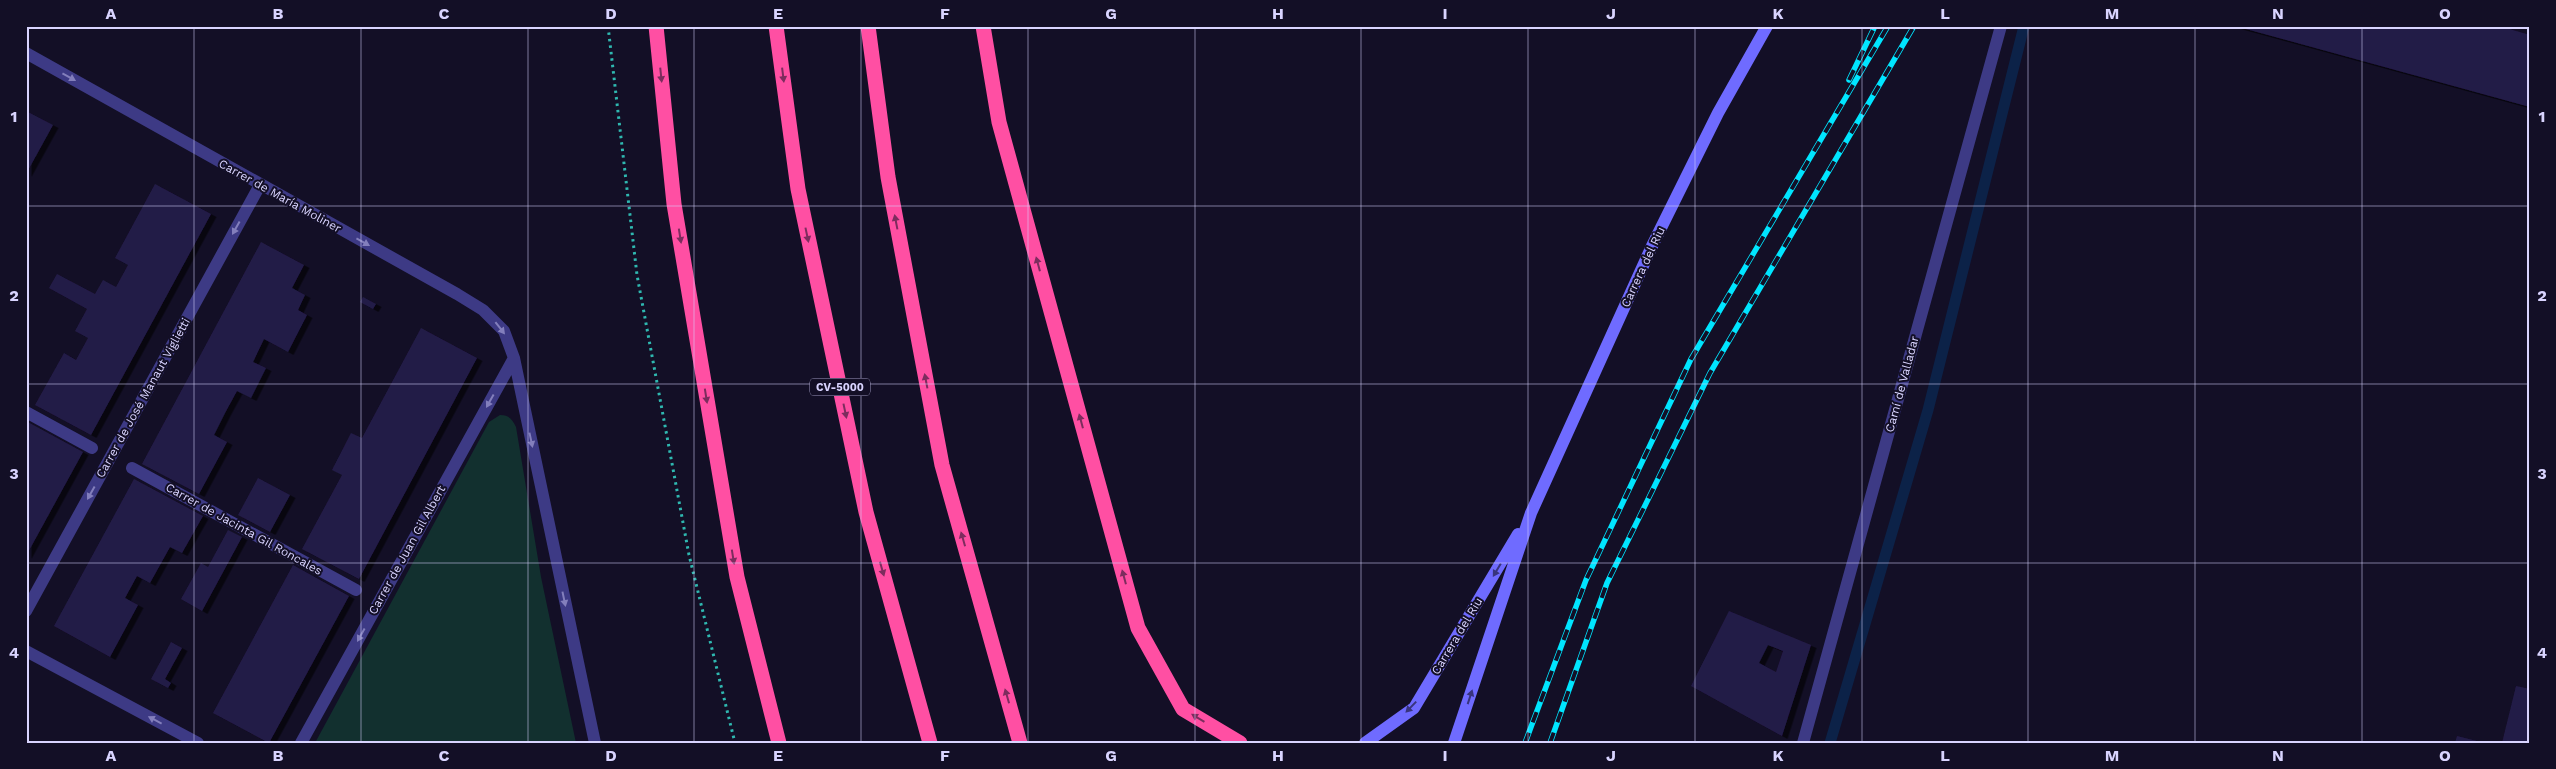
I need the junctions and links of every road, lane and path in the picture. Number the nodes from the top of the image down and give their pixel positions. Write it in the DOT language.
graph roads {
  1 [pos="608,26"];
  2 [pos="656,26"];
  3 [pos="776,26"];
  4 [pos="868,26"];
  5 [pos="983,26"];
  6 [pos="1767,26"];
  7 [pos="2001,26"];
  8 [pos="26,53"];
  9 [pos="260,185"];
  10 [pos="514,358"];
  11 [pos="26,412"];
  12 [pos="92,448"];
  13 [pos="132,468"];
  14 [pos="1531,513"];
  15 [pos="356,590"];
  16 [pos="26,611"];
  17 [pos="26,651"];
  18 [pos="198,743"];
  19 [pos="302,743"];
  20 [pos="595,743"];
  21 [pos="735,743"];
  22 [pos="779,743"];
  23 [pos="930,743"];
  24 [pos="1020,743"];
  25 [pos="1240,743"];
  26 [pos="1365,743"];
  27 [pos="1454,743"];
  28 [pos="1803,743"];
  1 -- 21 [label="path"];
  2 -- 22 [label="highway, one-way"];
  3 -- 23 [label="highway, CV-5000, one-way"];
  24 -- 4 [label="highway, one-way"];
  25 -- 5 [label="highway, one-way"];
  6 -- 14 [label="street, Carrera del Riu"];
  7 -- 28 [label="street, Camí de Valladar"];
  8 -- 9 [label="street, Carrer de María Moliner, one-way"];
  9 -- 10 [label="street, Carrer de María Moliner, one-way"];
  9 -- 16 [label="street, Carrer de José Manaut Viglietti, one-way"];
  10 -- 19 [label="street, Carrer de Juan Gil Albert, one-way"];
  10 -- 20 [label="street, Carrer de María Moliner, one-way"];
  11 -- 12 [label="street"];
  13 -- 15 [label="street, Carrer de Jacinta Gil Roncales"];
  14 -- 26 [label="street, Carrera del Riu, one-way"];
  27 -- 14 [label="street, Carrera del Riu, one-way"];
  18 -- 17 [label="street, one-way"];
}
